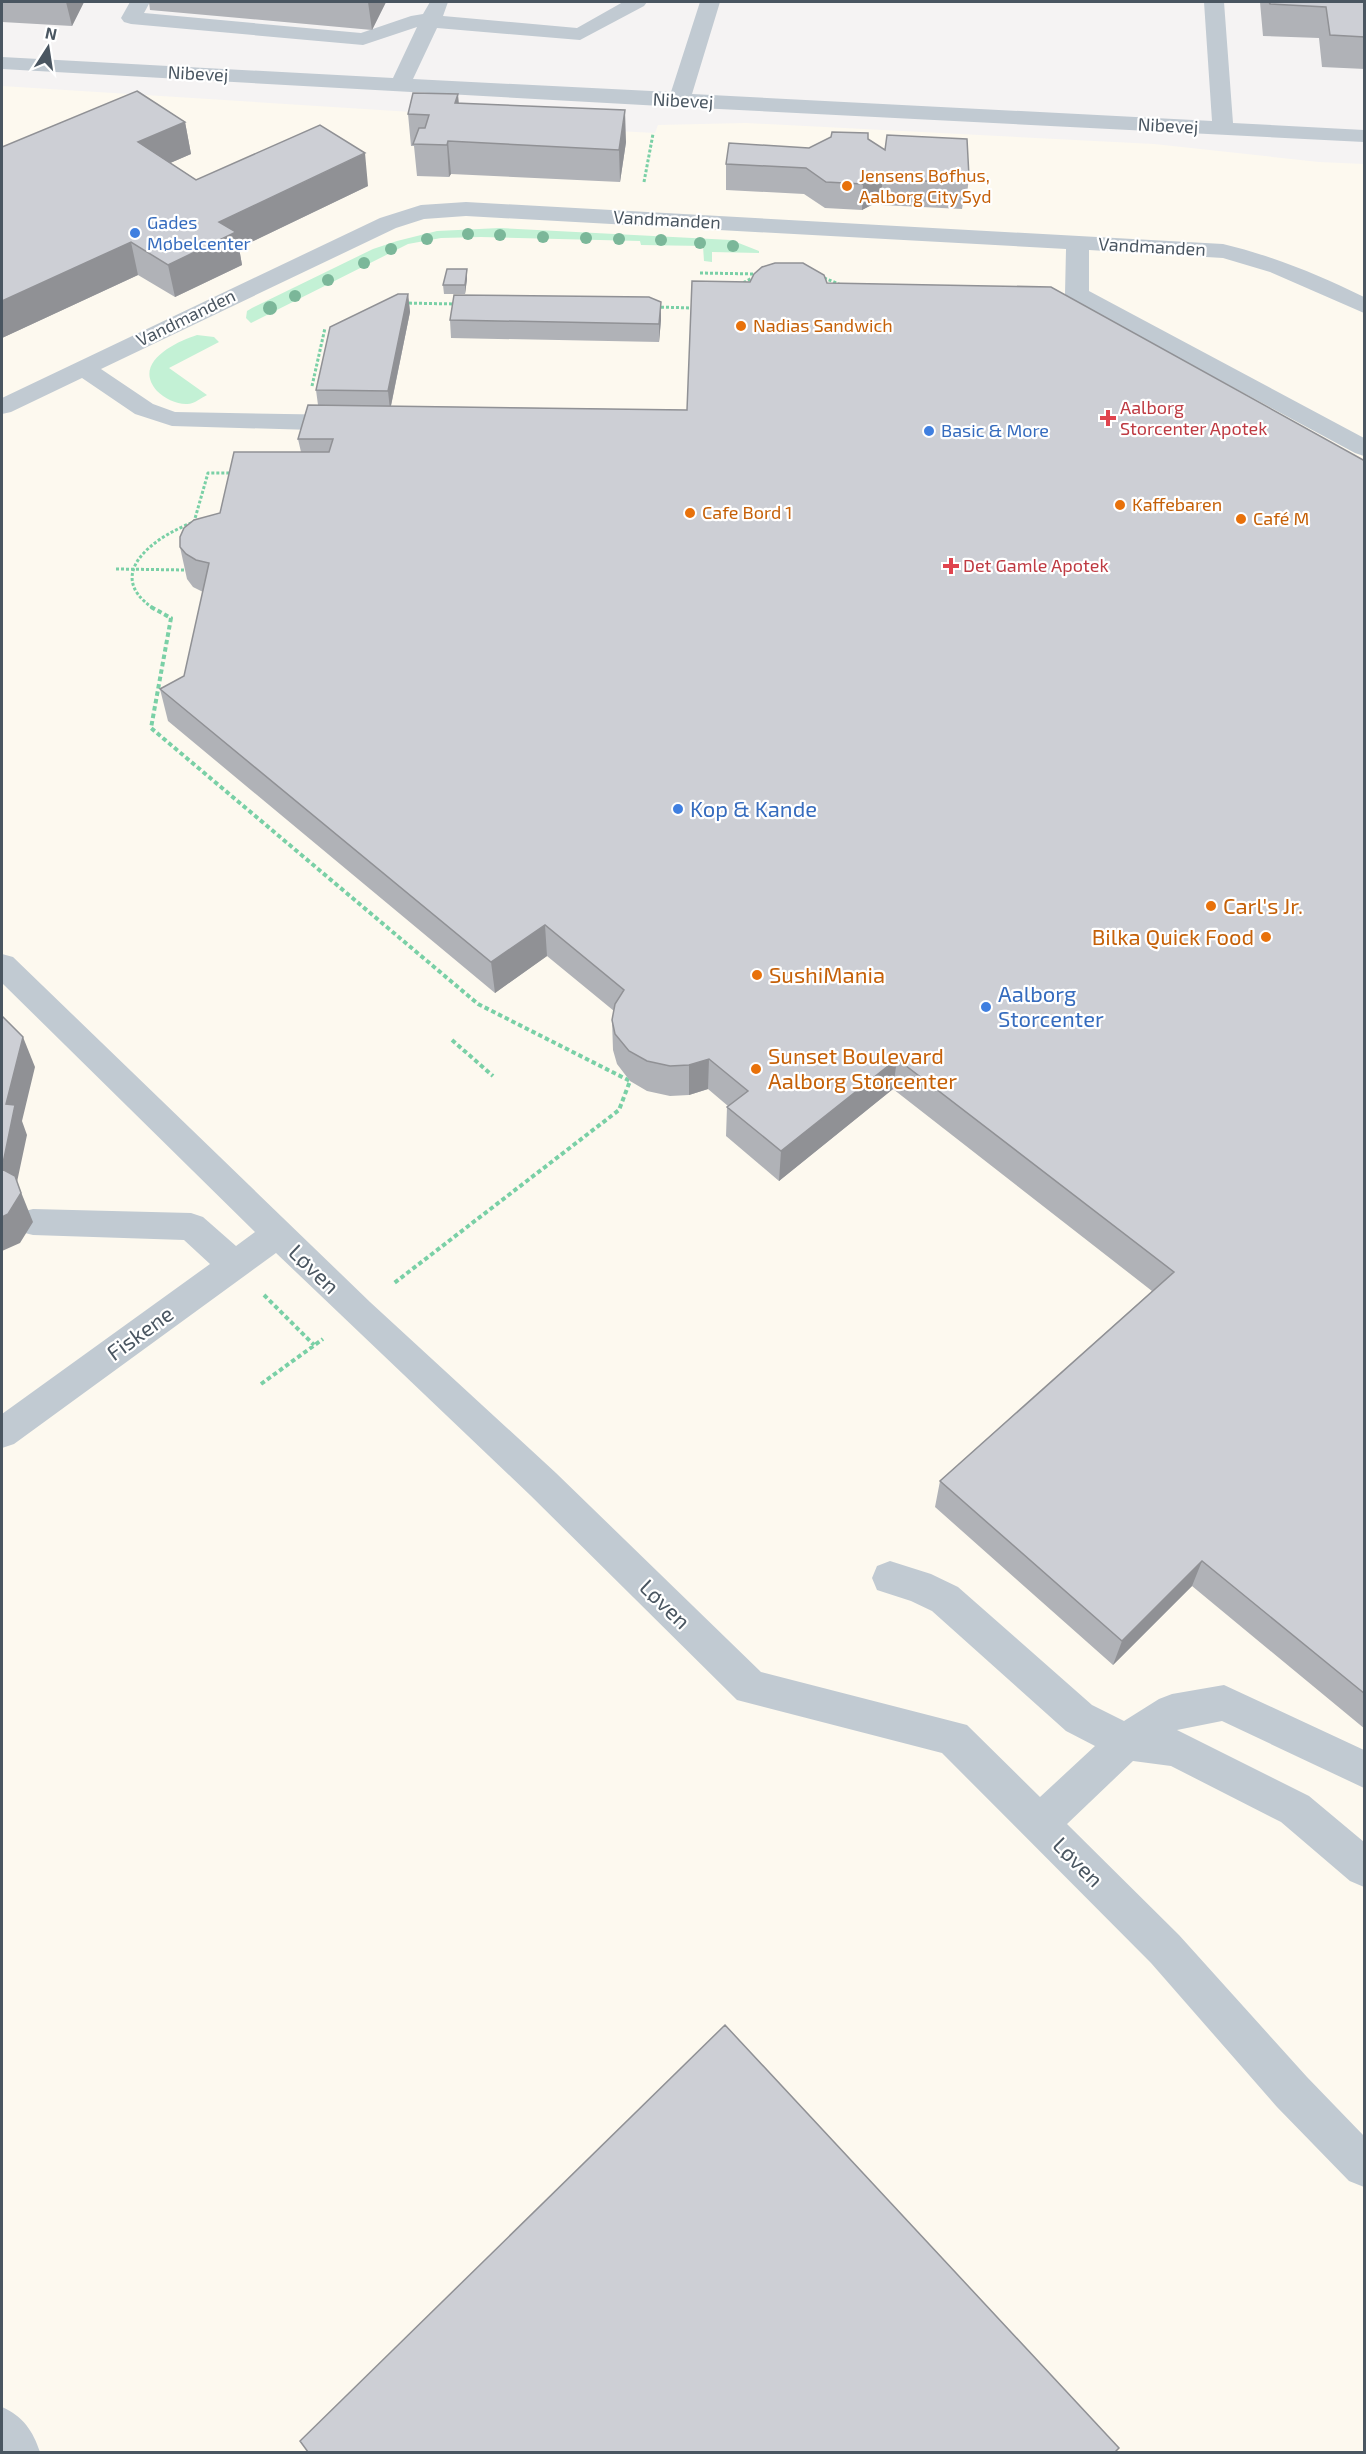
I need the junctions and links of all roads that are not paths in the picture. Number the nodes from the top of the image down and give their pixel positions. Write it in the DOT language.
graph roads {
  1 [pos="140,2"];
  2 [pos="440,2"];
  3 [pos="637,2"];
  4 [pos="710,2"];
  5 [pos="1214,2"];
  6 [pos="430,21"];
  7 [pos="2,63"];
  8 [pos="400,85"];
  9 [pos="669,100"];
  10 [pos="1223,129"];
  11 [pos="1365,136"];
  12 [pos="1078,243"];
  13 [pos="1365,306"];
  14 [pos="84,368"];
  15 [pos="2,407"];
  16 [pos="375,423"];
  17 [pos="1365,448"];
  18 [pos="2,965"];
  19 [pos="33,1222"];
  20 [pos="278,1234"];
  21 [pos="234,1265"];
  22 [pos="2,1433"];
  23 [pos="890,1578"];
  24 [pos="1126,1742"];
  25 [pos="1365,1769"];
  26 [pos="1040,1824"];
  27 [pos="1365,1867"];
  28 [pos="1365,2166"];
  29 [pos="2,2430"];
  30 [pos="16,2452"];
  1 -- 6 [label="street"];
  2 -- 6 [label="street"];
  3 -- 6 [label="street"];
  4 -- 9 [label="street"];
  5 -- 10 [label="street"];
  6 -- 8 [label="street"];
  7 -- 8 [label="street, Nibevej"];
  8 -- 9 [label="street, Nibevej"];
  9 -- 10 [label="street, Nibevej"];
  10 -- 11 [label="street, Nibevej"];
  12 -- 13 [label="street, Vandmanden"];
  12 -- 14 [label="street, Vandmanden"];
  12 -- 17 [label="street"];
  14 -- 15 [label="street, Vandmanden"];
  14 -- 16 [label="street"];
  18 -- 20 [label="street, Løven"];
  19 -- 21 [label="street"];
  20 -- 21 [label="street, Fiskene"];
  20 -- 26 [label="street, Løven"];
  21 -- 22 [label="street, Fiskene"];
  23 -- 24 [label="street"];
  24 -- 25 [label="street"];
  24 -- 26 [label="street"];
  24 -- 27 [label="street"];
  26 -- 28 [label="street, Løven"];
  29 -- 30 [label="street"];
}
